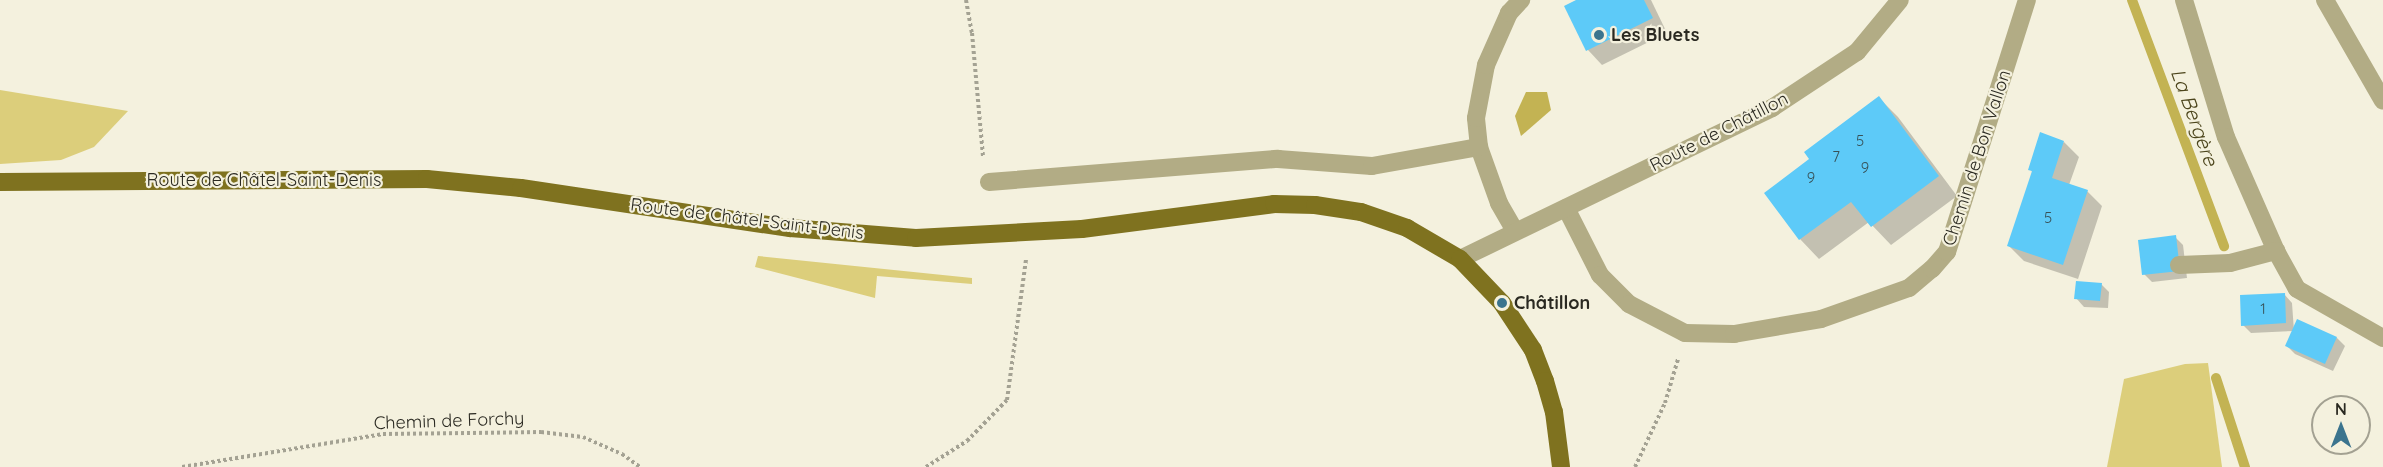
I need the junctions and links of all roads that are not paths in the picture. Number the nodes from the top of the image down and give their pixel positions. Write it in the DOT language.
graph roads {
  1 [pos="1521,0"];
  2 [pos="1900,0"];
  3 [pos="2026,0"];
  4 [pos="2184,0"];
  5 [pos="2325,0"];
  6 [pos="2383,101"];
  7 [pos="1479,147"];
  8 [pos="0,182"];
  9 [pos="989,182"];
  10 [pos="1566,208"];
  11 [pos="1515,231"];
  12 [pos="2276,251"];
  13 [pos="1460,259"];
  14 [pos="2179,265"];
  15 [pos="2383,338"];
  16 [pos="1561,467"];
  1 -- 7 [label="street"];
  2 -- 10 [label="street, Route de Châtillon"];
  3 -- 10 [label="street, Chemin de Bon Vallon"];
  4 -- 12 [label="street"];
  5 -- 6 [label="street"];
  7 -- 9 [label="street"];
  7 -- 11 [label="street"];
  8 -- 13 [label="main road, Route de Châtel-Saint-Denis"];
  10 -- 11 [label="street, Route de Châtillon"];
  11 -- 13 [label="street, Route de Châtillon"];
  12 -- 14 [label="street"];
  12 -- 15 [label="street"];
  13 -- 16 [label="main road, Route de Châtel-Saint-Denis"];
}
